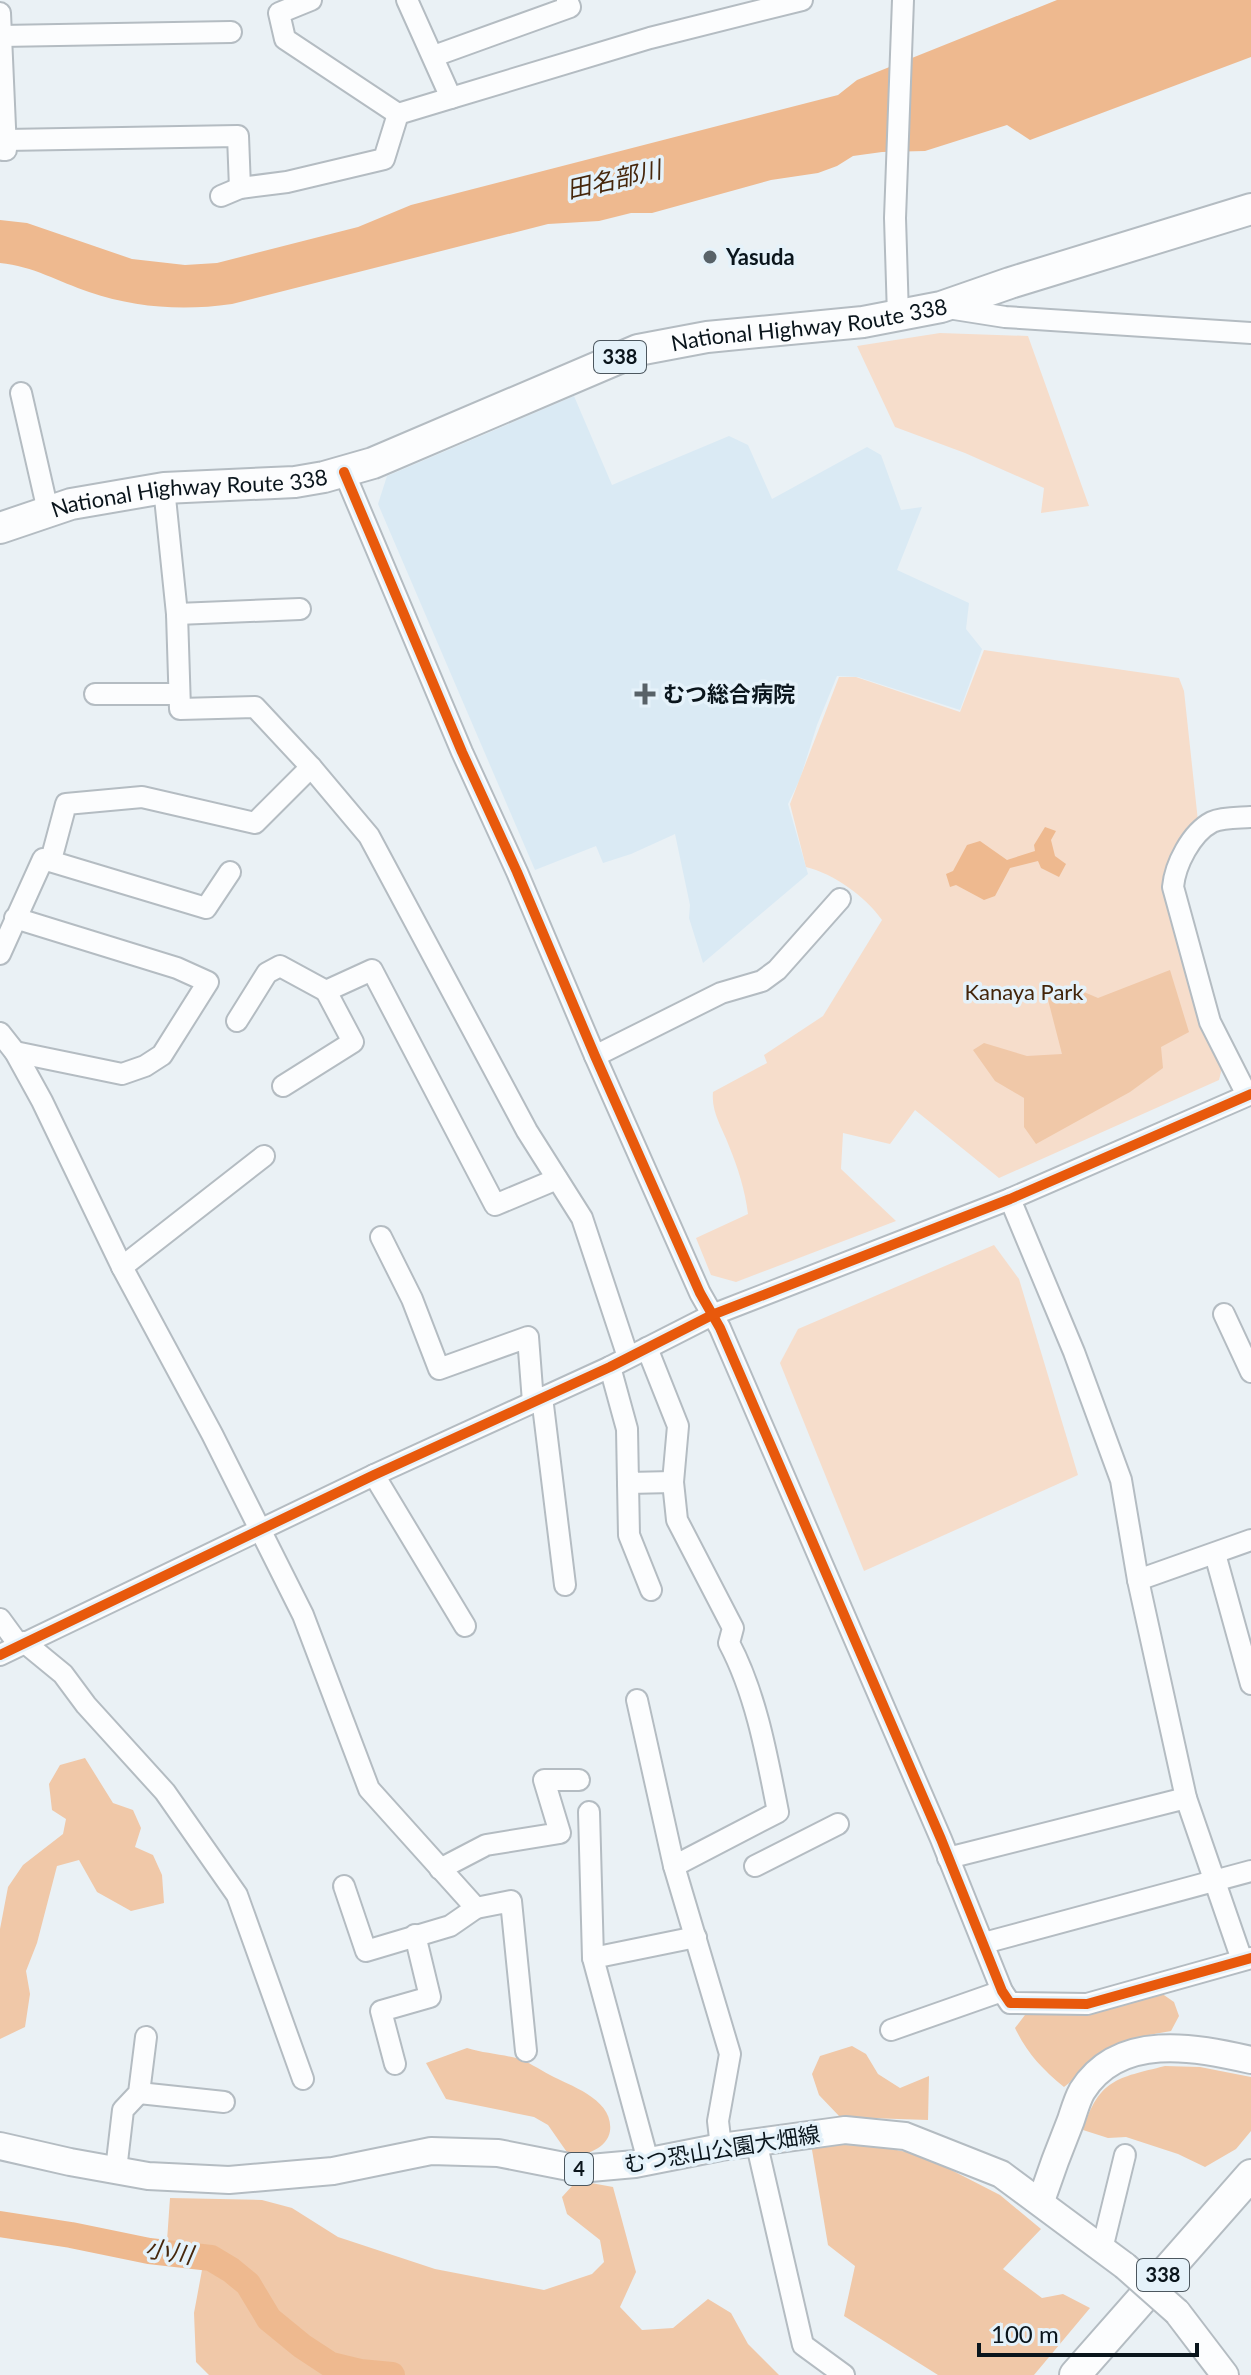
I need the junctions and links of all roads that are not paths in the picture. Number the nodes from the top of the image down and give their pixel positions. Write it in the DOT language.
graph roads {
  1 [pos="311,0"];
  2 [pos="407,0"];
  3 [pos="567,0"];
  4 [pos="802,0"];
  5 [pos="903,0"];
  6 [pos="0,13"];
  7 [pos="231,32"];
  8 [pos="1,36"];
  9 [pos="434,56"];
  10 [pos="1,73"];
  11 [pos="451,98"];
  12 [pos="398,114"];
  13 [pos="3,145"];
  14 [pos="240,188"];
  15 [pos="221,196"];
  16 [pos="1251,209"];
  17 [pos="941,307"];
  18 [pos="898,316"];
  19 [pos="1251,333"];
  20 [pos="21,393"];
  21 [pos="344,472"];
  22 [pos="164,488"];
  23 [pos="48,511"];
  24 [pos="0,528"];
  25 [pos="300,609"];
  26 [pos="177,614"];
  27 [pos="95,694"];
  28 [pos="179,694"];
  29 [pos="311,767"];
  30 [pos="1251,817"];
  31 [pos="51,860"];
  32 [pos="230,872"];
  33 [pos="840,899"];
  34 [pos="15,918"];
  35 [pos="0,954"];
  36 [pos="326,991"];
  37 [pos="237,1021"];
  38 [pos="0,1033"];
  39 [pos="15,1052"];
  40 [pos="595,1056"];
  41 [pos="283,1086"];
  42 [pos="1249,1094"];
  43 [pos="264,1156"];
  44 [pos="557,1179"];
  45 [pos="1010,1199"];
  46 [pos="381,1237"];
  47 [pos="122,1267"];
  48 [pos="1224,1314"];
  49 [pos="712,1315"];
  50 [pos="628,1358"];
  51 [pos="1251,1372"];
  52 [pos="537,1399"];
  53 [pos="374,1475"];
  54 [pos="673,1482"];
  55 [pos="628,1483"];
  56 [pos="259,1531"];
  57 [pos="1251,1540"];
  58 [pos="1215,1554"];
  59 [pos="1138,1580"];
  60 [pos="565,1585"];
  61 [pos="651,1590"];
  62 [pos="0,1619"];
  63 [pos="465,1626"];
  64 [pos="22,1643"];
  65 [pos="0,1655"];
  66 [pos="1251,1684"];
  67 [pos="637,1700"];
  68 [pos="579,1780"];
  69 [pos="1186,1798"];
  70 [pos="589,1812"];
  71 [pos="778,1812"];
  72 [pos="838,1824"];
  73 [pos="797,1845"];
  74 [pos="948,1858"];
  75 [pos="674,1866"];
  76 [pos="755,1866"];
  77 [pos="440,1869"];
  78 [pos="1251,1871"];
  79 [pos="1215,1882"];
  80 [pos="344,1886"];
  81 [pos="476,1908"];
  82 [pos="415,1935"];
  83 [pos="696,1937"];
  84 [pos="984,1943"];
  85 [pos="593,1958"];
  86 [pos="1246,1959"];
  87 [pos="1002,1991"];
  88 [pos="891,2030"];
  89 [pos="146,2037"];
  90 [pos="526,2051"];
  91 [pos="1251,2060"];
  92 [pos="395,2064"];
  93 [pos="303,2079"];
  94 [pos="139,2093"];
  95 [pos="224,2102"];
  96 [pos="756,2141"];
  97 [pos="0,2146"];
  98 [pos="721,2147"];
  99 [pos="1125,2155"];
  100 [pos="648,2161"];
  101 [pos="116,2170"];
  102 [pos="1251,2175"];
  103 [pos="1041,2201"];
  104 [pos="1102,2249"];
  105 [pos="844,2375"];
  106 [pos="1075,2375"];
  107 [pos="1225,2375"];
  1 -- 12 [label="street"];
  2 -- 9 [label="street"];
  3 -- 9 [label="street"];
  4 -- 11 [label="street"];
  5 -- 18 [label="street"];
  6 -- 8 [label="street"];
  7 -- 8 [label="street"];
  8 -- 10 [label="street"];
  9 -- 11 [label="street"];
  10 -- 13 [label="street"];
  11 -- 12 [label="street"];
  12 -- 14 [label="street"];
  13 -- 14 [label="street"];
  14 -- 15 [label="street"];
  16 -- 17 [label="highway, National Highway Route 338 / 338"];
  17 -- 18 [label="highway, National Highway Route 338 / 338"];
  17 -- 19 [label="street"];
  18 -- 21 [label="highway, National Highway Route 338 / 338"];
  20 -- 23 [label="street"];
  21 -- 22 [label="highway, National Highway Route 338 / 338"];
  21 -- 40 [label="street"];
  22 -- 23 [label="highway, National Highway Route 338 / 338"];
  22 -- 26 [label="street"];
  23 -- 24 [label="highway, National Highway Route 338 / 338"];
  25 -- 26 [label="street"];
  26 -- 28 [label="street"];
  27 -- 28 [label="street"];
  28 -- 29 [label="street"];
  29 -- 31 [label="street"];
  29 -- 44 [label="street"];
  30 -- 42 [label="street"];
  31 -- 32 [label="street"];
  31 -- 34 [label="street"];
  33 -- 40 [label="street"];
  34 -- 35 [label="street"];
  34 -- 39 [label="street"];
  36 -- 37 [label="street"];
  36 -- 41 [label="street"];
  36 -- 44 [label="street"];
  38 -- 39 [label="street"];
  39 -- 47 [label="street"];
  40 -- 49 [label="street"];
  42 -- 45 [label="street"];
  43 -- 47 [label="street"];
  44 -- 50 [label="street"];
  45 -- 49 [label="street"];
  45 -- 59 [label="street"];
  46 -- 52 [label="street"];
  47 -- 56 [label="street"];
  48 -- 51 [label="street"];
  49 -- 50 [label="street"];
  49 -- 74 [label="street"];
  50 -- 52 [label="street"];
  50 -- 54 [label="street"];
  50 -- 55 [label="street"];
  52 -- 53 [label="street"];
  52 -- 60 [label="street"];
  53 -- 56 [label="street"];
  53 -- 63 [label="street"];
  54 -- 55 [label="street"];
  54 -- 71 [label="street"];
  55 -- 61 [label="street"];
  56 -- 64 [label="street"];
  56 -- 77 [label="street"];
  57 -- 58 [label="street"];
  58 -- 59 [label="street"];
  58 -- 66 [label="street"];
  59 -- 69 [label="street"];
  62 -- 64 [label="street"];
  64 -- 65 [label="street"];
  64 -- 93 [label="street"];
  67 -- 75 [label="street"];
  68 -- 77 [label="street"];
  69 -- 74 [label="street"];
  69 -- 79 [label="street"];
  70 -- 85 [label="street"];
  71 -- 73 [label="street"];
  71 -- 75 [label="street"];
  72 -- 73 [label="street"];
  73 -- 76 [label="street"];
  74 -- 84 [label="street"];
  75 -- 83 [label="street"];
  77 -- 81 [label="street"];
  78 -- 79 [label="street"];
  79 -- 84 [label="street"];
  79 -- 86 [label="street"];
  80 -- 82 [label="street"];
  81 -- 82 [label="street"];
  81 -- 90 [label="street"];
  82 -- 92 [label="street"];
  83 -- 85 [label="street"];
  83 -- 98 [label="street"];
  84 -- 87 [label="street"];
  85 -- 100 [label="street"];
  86 -- 87 [label="street"];
  87 -- 88 [label="street"];
  89 -- 94 [label="street"];
  91 -- 103 [label="main road"];
  94 -- 95 [label="street"];
  94 -- 101 [label="street"];
  96 -- 98 [label="main road, むつ恐山公園大畑線 / 4"];
  96 -- 103 [label="main road, むつ恐山公園大畑線 / 4"];
  96 -- 105 [label="street"];
  97 -- 101 [label="main road, むつ恐山公園大畑線 / 4"];
  98 -- 100 [label="main road, むつ恐山公園大畑線 / 4"];
  99 -- 104 [label="street"];
  100 -- 101 [label="main road, むつ恐山公園大畑線 / 4"];
  102 -- 106 [label="highway, 338"];
  103 -- 104 [label="main road, むつ恐山公園大畑線 / 4"];
  104 -- 107 [label="main road, むつ恐山公園大畑線 / 4, bridge"];
}
